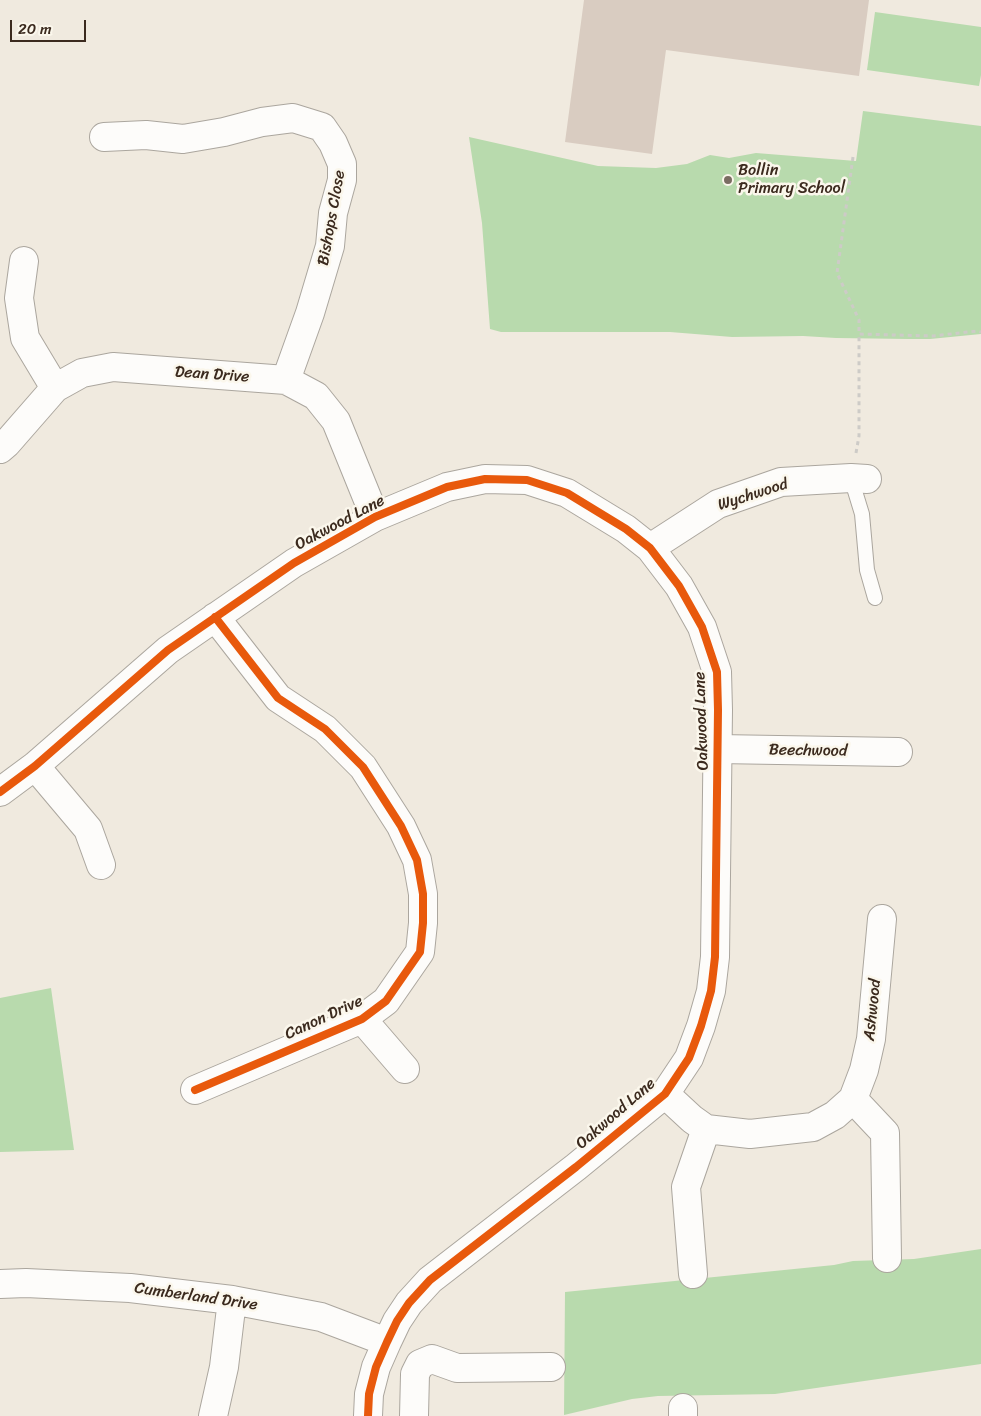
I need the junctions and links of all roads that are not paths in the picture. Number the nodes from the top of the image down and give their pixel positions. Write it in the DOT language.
graph roads {
  1 [pos="104,137"];
  2 [pos="24,261"];
  3 [pos="286,380"];
  4 [pos="54,388"];
  5 [pos="0,449"];
  6 [pos="859,479"];
  7 [pos="375,517"];
  8 [pos="650,548"];
  9 [pos="875,598"];
  10 [pos="214,617"];
  11 [pos="718,749"];
  12 [pos="898,752"];
  13 [pos="35,766"];
  14 [pos="0,792"];
  15 [pos="101,865"];
  16 [pos="882,918"];
  17 [pos="362,1019"];
  18 [pos="405,1069"];
  19 [pos="195,1090"];
  20 [pos="664,1094"];
  21 [pos="853,1099"];
  22 [pos="706,1129"];
  23 [pos="887,1258"];
  24 [pos="693,1274"];
  25 [pos="0,1284"];
  26 [pos="232,1300"];
  27 [pos="387,1342"];
  28 [pos="551,1367"];
  29 [pos="213,1416"];
  30 [pos="368,1416"];
  31 [pos="414,1416"];
  1 -- 3 [label="street, Bishops Close"];
  2 -- 4 [label="street"];
  3 -- 4 [label="street, Dean Drive"];
  3 -- 7 [label="street, Dean Drive"];
  4 -- 5 [label="street, Dean Drive"];
  6 -- 8 [label="street, Wychwood"];
  6 -- 9 [label="lane"];
  7 -- 8 [label="street, Oakwood Lane"];
  7 -- 10 [label="street, Oakwood Lane"];
  8 -- 11 [label="street, Oakwood Lane"];
  10 -- 13 [label="street, Oakwood Lane"];
  10 -- 17 [label="street, Canon Drive"];
  11 -- 12 [label="street, Beechwood"];
  11 -- 20 [label="street, Oakwood Lane"];
  13 -- 14 [label="street, Oakwood Lane"];
  13 -- 15 [label="street"];
  16 -- 21 [label="street, Ashwood"];
  17 -- 18 [label="street, Canon Drive"];
  17 -- 19 [label="street, Canon Drive"];
  20 -- 22 [label="street"];
  20 -- 27 [label="street, Oakwood Lane"];
  21 -- 22 [label="street, Ashwood"];
  21 -- 23 [label="street"];
  22 -- 24 [label="street"];
  25 -- 26 [label="street, Cumberland Drive"];
  26 -- 27 [label="street, Cumberland Drive"];
  26 -- 29 [label="street"];
  27 -- 30 [label="street, Oakwood Lane"];
  28 -- 31 [label="street"];
}
